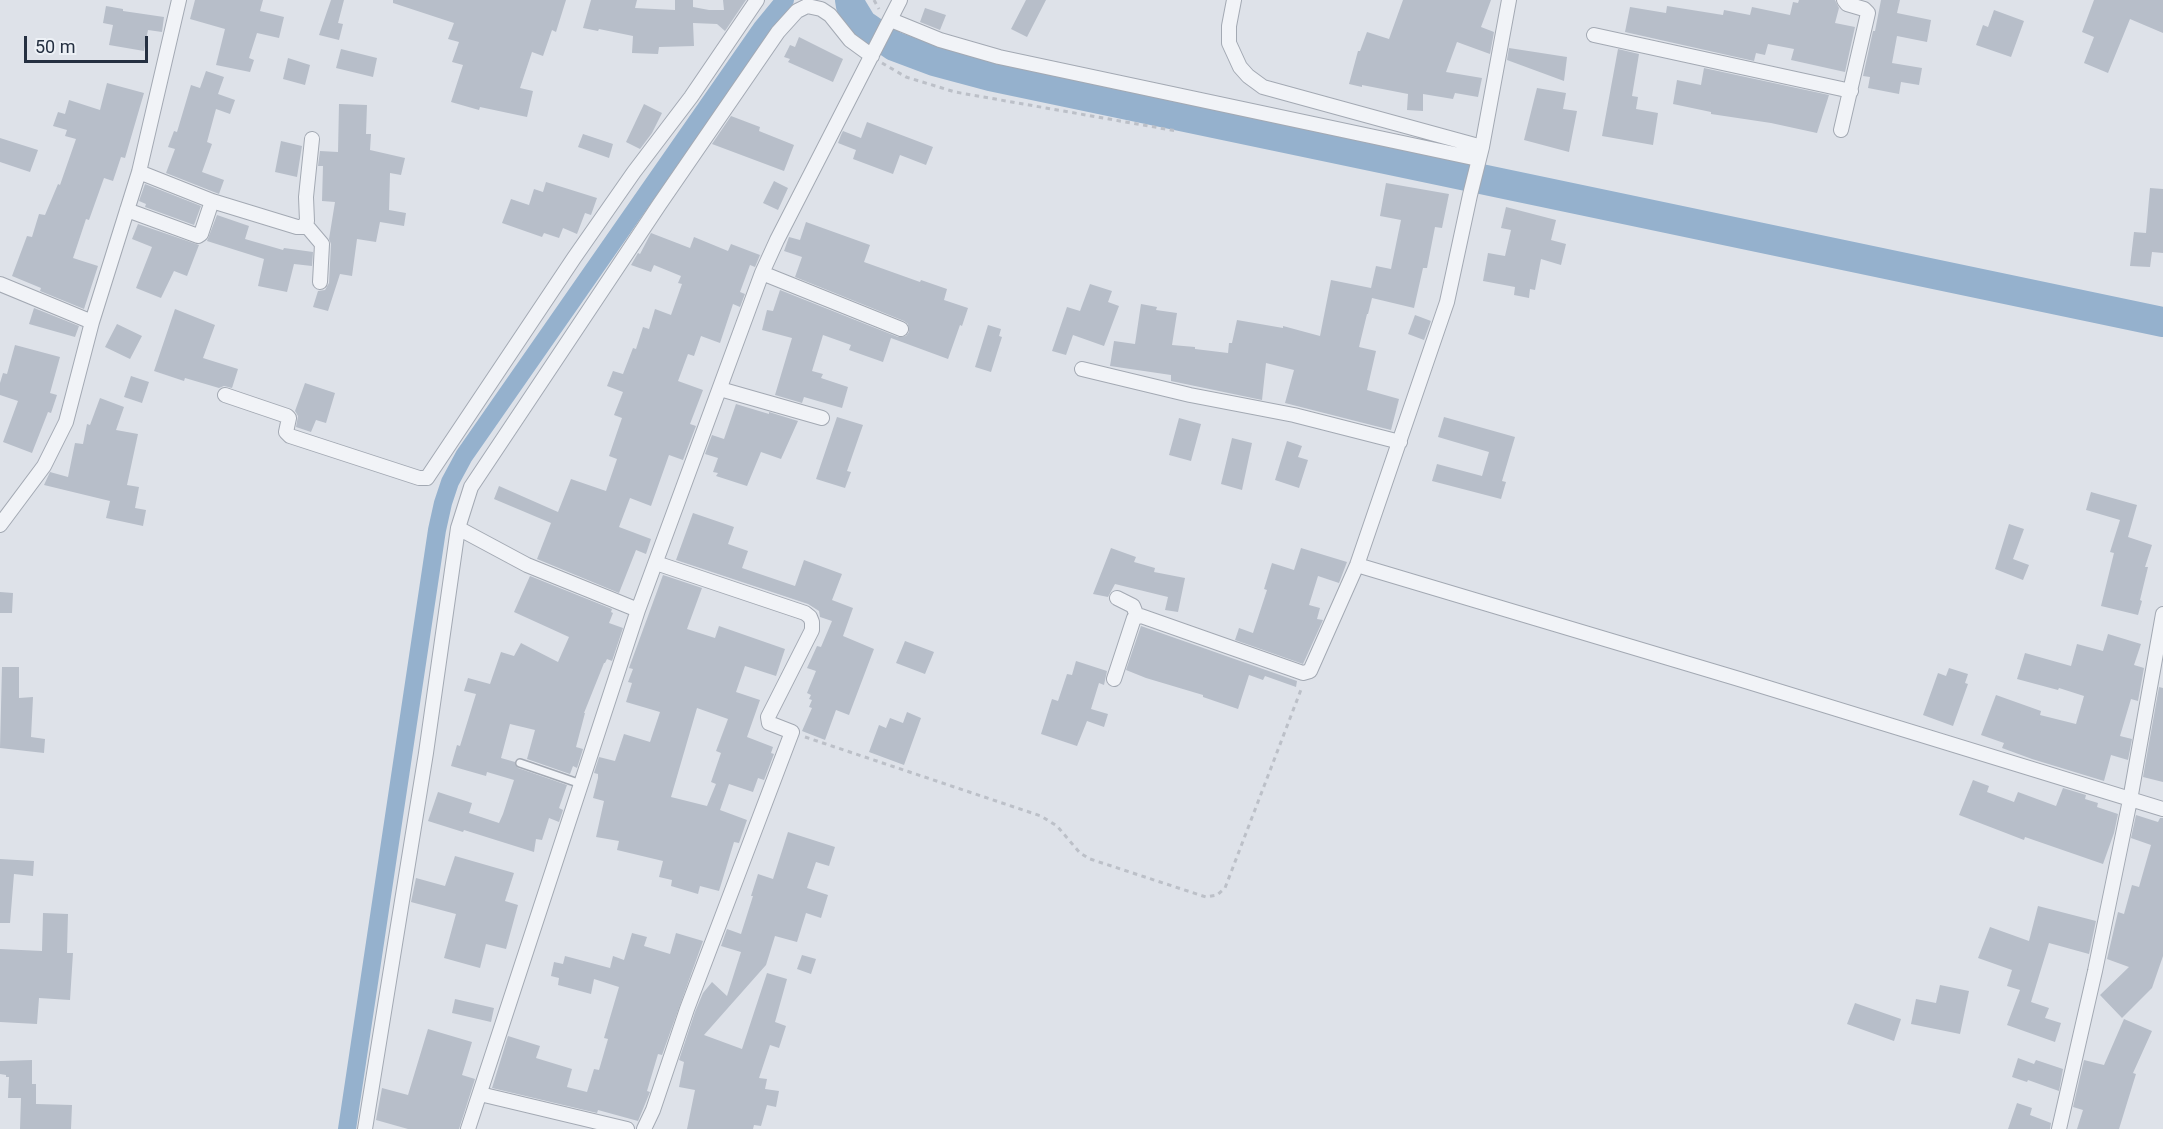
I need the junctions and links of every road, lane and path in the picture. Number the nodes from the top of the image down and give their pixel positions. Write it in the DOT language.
graph roads {
  1 [pos="179,0"];
  2 [pos="757,0"];
  3 [pos="900,0"];
  4 [pos="1234,0"];
  5 [pos="1509,0"];
  6 [pos="1844,0"];
  7 [pos="889,24"];
  8 [pos="1594,35"];
  9 [pos="875,50"];
  10 [pos="1851,91"];
  11 [pos="1841,130"];
  12 [pos="1177,131"];
  13 [pos="312,139"];
  14 [pos="1479,159"];
  15 [pos="139,172"];
  16 [pos="212,201"];
  17 [pos="127,210"];
  18 [pos="305,224"];
  19 [pos="762,273"];
  20 [pos="320,282"];
  21 [pos="0,284"];
  22 [pos="92,322"];
  23 [pos="901,329"];
  24 [pos="1082,369"];
  25 [pos="720,389"];
  26 [pos="225,395"];
  27 [pos="822,418"];
  28 [pos="1400,442"];
  29 [pos="0,525"];
  30 [pos="458,528"];
  31 [pos="656,563"];
  32 [pos="1357,565"];
  33 [pos="1118,598"];
  34 [pos="638,610"];
  35 [pos="2163,614"];
  36 [pos="1137,616"];
  37 [pos="1307,673"];
  38 [pos="1114,679"];
  39 [pos="792,732"];
  40 [pos="520,763"];
  41 [pos="581,784"];
  42 [pos="2130,800"];
  43 [pos="2163,808"];
  44 [pos="480,1094"];
  45 [pos="365,1129"];
  46 [pos="468,1129"];
  47 [pos="627,1129"];
  48 [pos="644,1129"];
  49 [pos="2059,1129"];
  1 -- 15 [label="street"];
  2 -- 26 [label="street"];
  3 -- 7 [label="street"];
  4 -- 14 [label="street"];
  5 -- 14 [label="street"];
  6 -- 10 [label="street"];
  7 -- 9 [label="street"];
  7 -- 14 [label="street"];
  8 -- 10 [label="street"];
  9 -- 12 [label="path"];
  9 -- 19 [label="street"];
  9 -- 30 [label="street"];
  10 -- 11 [label="street"];
  13 -- 18 [label="street"];
  14 -- 28 [label="street"];
  15 -- 16 [label="street"];
  15 -- 17 [label="street"];
  16 -- 17 [label="street"];
  16 -- 18 [label="street"];
  17 -- 22 [label="street"];
  18 -- 20 [label="street"];
  19 -- 23 [label="street"];
  19 -- 25 [label="street"];
  21 -- 22 [label="street"];
  22 -- 29 [label="street"];
  24 -- 28 [label="street"];
  25 -- 27 [label="street"];
  25 -- 31 [label="street"];
  28 -- 32 [label="street"];
  30 -- 34 [label="street"];
  30 -- 45 [label="street"];
  31 -- 34 [label="street"];
  31 -- 39 [label="street"];
  32 -- 37 [label="street"];
  32 -- 42 [label="street"];
  33 -- 36 [label="street"];
  34 -- 41 [label="street"];
  35 -- 42 [label="street"];
  36 -- 37 [label="street"];
  36 -- 38 [label="street"];
  37 -- 39 [label="path"];
  39 -- 48 [label="street"];
  40 -- 41 [label="lane"];
  41 -- 44 [label="street"];
  42 -- 43 [label="street"];
  42 -- 49 [label="street"];
  44 -- 46 [label="street"];
  44 -- 47 [label="street"];
}
